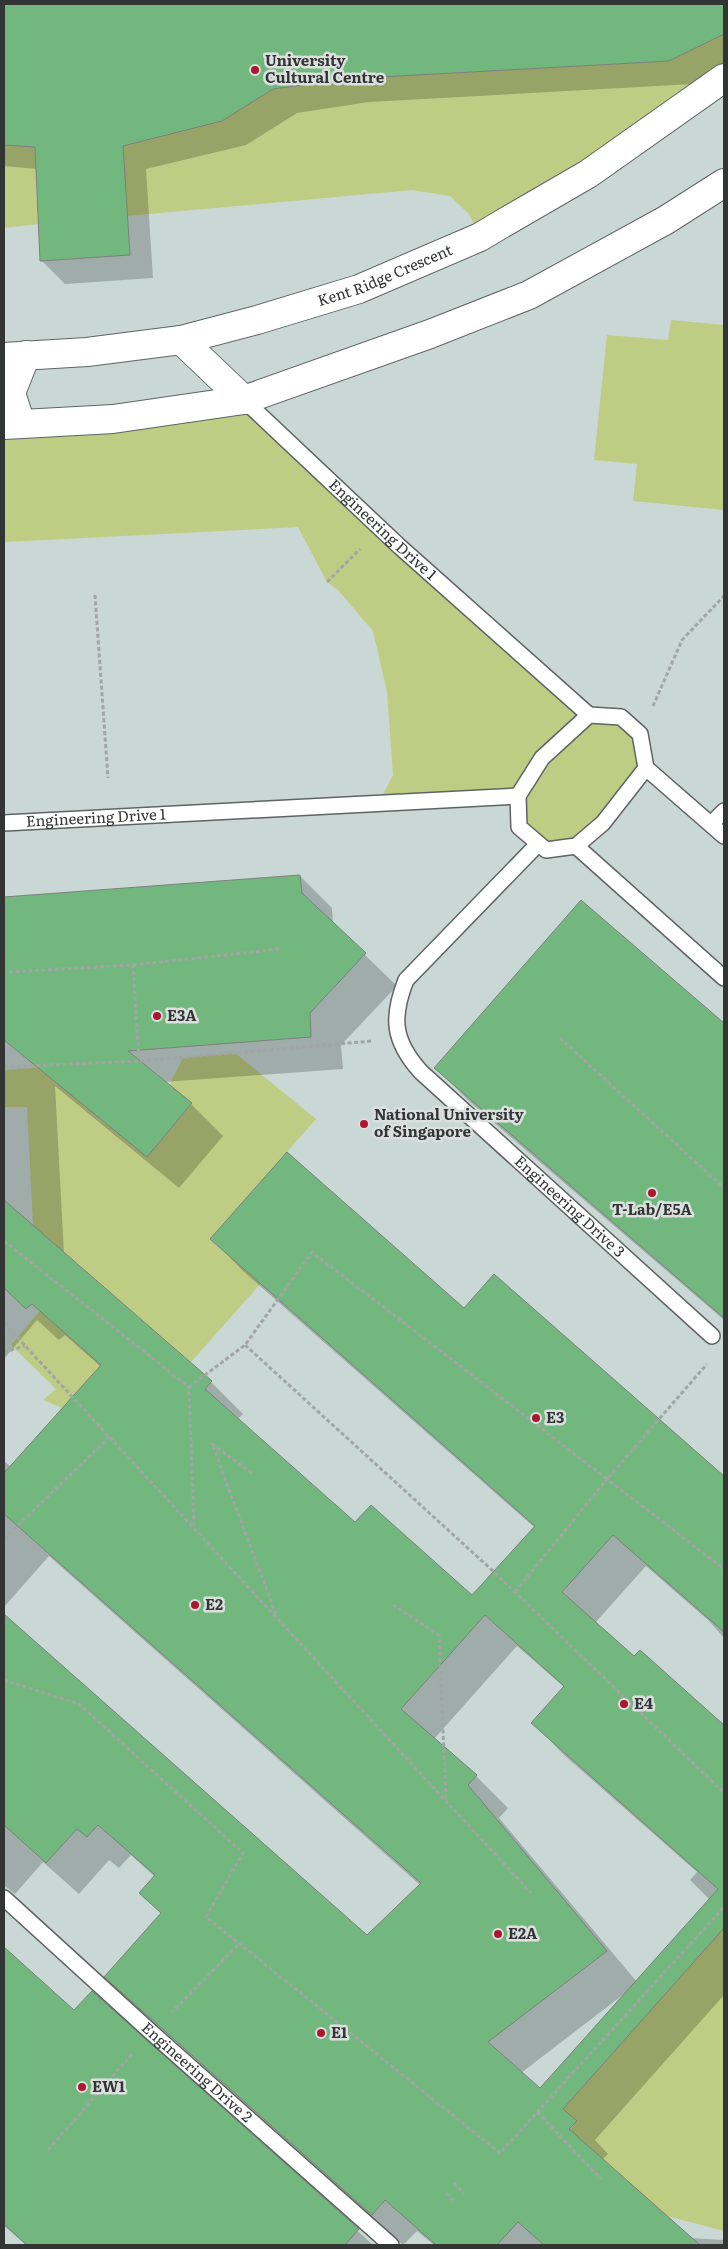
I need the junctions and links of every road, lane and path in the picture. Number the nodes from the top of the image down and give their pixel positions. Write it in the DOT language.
graph roads {
  1 [pos="724,78"];
  2 [pos="724,183"];
  3 [pos="182,340"];
  4 [pos="15,356"];
  5 [pos="244,400"];
  6 [pos="12,425"];
  7 [pos="380,528"];
  8 [pos="326,582"];
  9 [pos="95,595"];
  10 [pos="724,596"];
  11 [pos="589,715"];
  12 [pos="640,734"];
  13 [pos="646,768"];
  14 [pos="108,778"];
  15 [pos="518,796"];
  16 [pos="724,811"];
  17 [pos="4,823"];
  18 [pos="711,824"];
  19 [pos="724,836"];
  20 [pos="538,844"];
  21 [pos="576,846"];
  22 [pos="280,948"];
  23 [pos="133,965"];
  24 [pos="9,972"];
  25 [pos="724,978"];
  26 [pos="560,1038"];
  27 [pos="399,1039"];
  28 [pos="140,1061"];
  29 [pos="4,1067"];
  30 [pos="724,1188"];
  31 [pos="4,1241"];
  32 [pos="4,1323"];
  33 [pos="712,1336"];
  34 [pos="244,1345"];
  35 [pos="25,1346"];
  36 [pos="4,1352"];
  37 [pos="711,1360"];
  38 [pos="188,1387"];
  39 [pos="109,1437"];
  40 [pos="252,1473"];
  41 [pos="607,1479"];
  42 [pos="194,1528"];
  43 [pos="4,1540"];
  44 [pos="724,1569"];
  45 [pos="515,1592"];
  46 [pos="393,1605"];
  47 [pos="278,1620"];
  48 [pos="4,1680"];
  49 [pos="724,1793"];
  50 [pos="446,1802"];
  51 [pos="531,1893"];
  52 [pos="4,1898"];
  53 [pos="724,1907"];
  54 [pos="238,1944"];
  55 [pos="151,2032"];
  56 [pos="537,2112"];
  57 [pos="48,2150"];
  58 [pos="602,2179"];
  59 [pos="454,2183"];
  60 [pos="446,2192"];
  61 [pos="464,2193"];
  62 [pos="456,2202"];
  63 [pos="392,2245"];
  1 -- 3 [label="street, Kent Ridge Crescent"];
  2 -- 5 [label="street"];
  3 -- 4 [label="street, Kent Ridge Crescent"];
  3 -- 5 [label="street, Engineering Drive 1"];
  4 -- 6 [label="street"];
  5 -- 6 [label="street"];
  5 -- 7 [label="lane, Engineering Drive 1"];
  7 -- 8 [label="path"];
  7 -- 11 [label="lane, Engineering Drive 1"];
  9 -- 14 [label="path"];
  10 -- 12 [label="path"];
  11 -- 12 [label="lane"];
  11 -- 15 [label="lane"];
  12 -- 13 [label="lane"];
  13 -- 18 [label="lane"];
  13 -- 21 [label="lane"];
  15 -- 17 [label="lane, Engineering Drive 1"];
  15 -- 20 [label="lane"];
  16 -- 18 [label="lane"];
  18 -- 19 [label="lane"];
  20 -- 21 [label="lane"];
  20 -- 27 [label="lane, Engineering Drive 3"];
  21 -- 25 [label="lane"];
  22 -- 23 [label="path"];
  23 -- 24 [label="path"];
  23 -- 28 [label="path"];
  26 -- 30 [label="path"];
  27 -- 28 [label="path"];
  27 -- 33 [label="lane, Engineering Drive 3"];
  28 -- 29 [label="path"];
  31 -- 38 [label="path"];
  32 -- 35 [label="path"];
  34 -- 38 [label="path"];
  34 -- 41 [label="path"];
  34 -- 45 [label="path"];
  35 -- 36 [label="path"];
  35 -- 39 [label="path"];
  37 -- 41 [label="path"];
  38 -- 42 [label="path"];
  39 -- 42 [label="path"];
  39 -- 43 [label="path"];
  40 -- 47 [label="path"];
  41 -- 44 [label="path"];
  41 -- 45 [label="path"];
  42 -- 47 [label="path"];
  45 -- 49 [label="path"];
  46 -- 50 [label="path"];
  47 -- 50 [label="path"];
  48 -- 54 [label="path"];
  50 -- 51 [label="path"];
  52 -- 55 [label="lane, Engineering Drive 2"];
  53 -- 56 [label="path"];
  54 -- 55 [label="path"];
  54 -- 56 [label="path"];
  55 -- 57 [label="path"];
  55 -- 63 [label="lane, Engineering Drive 2"];
  56 -- 58 [label="path"];
  59 -- 61 [label="path"];
  60 -- 62 [label="path"];
}
